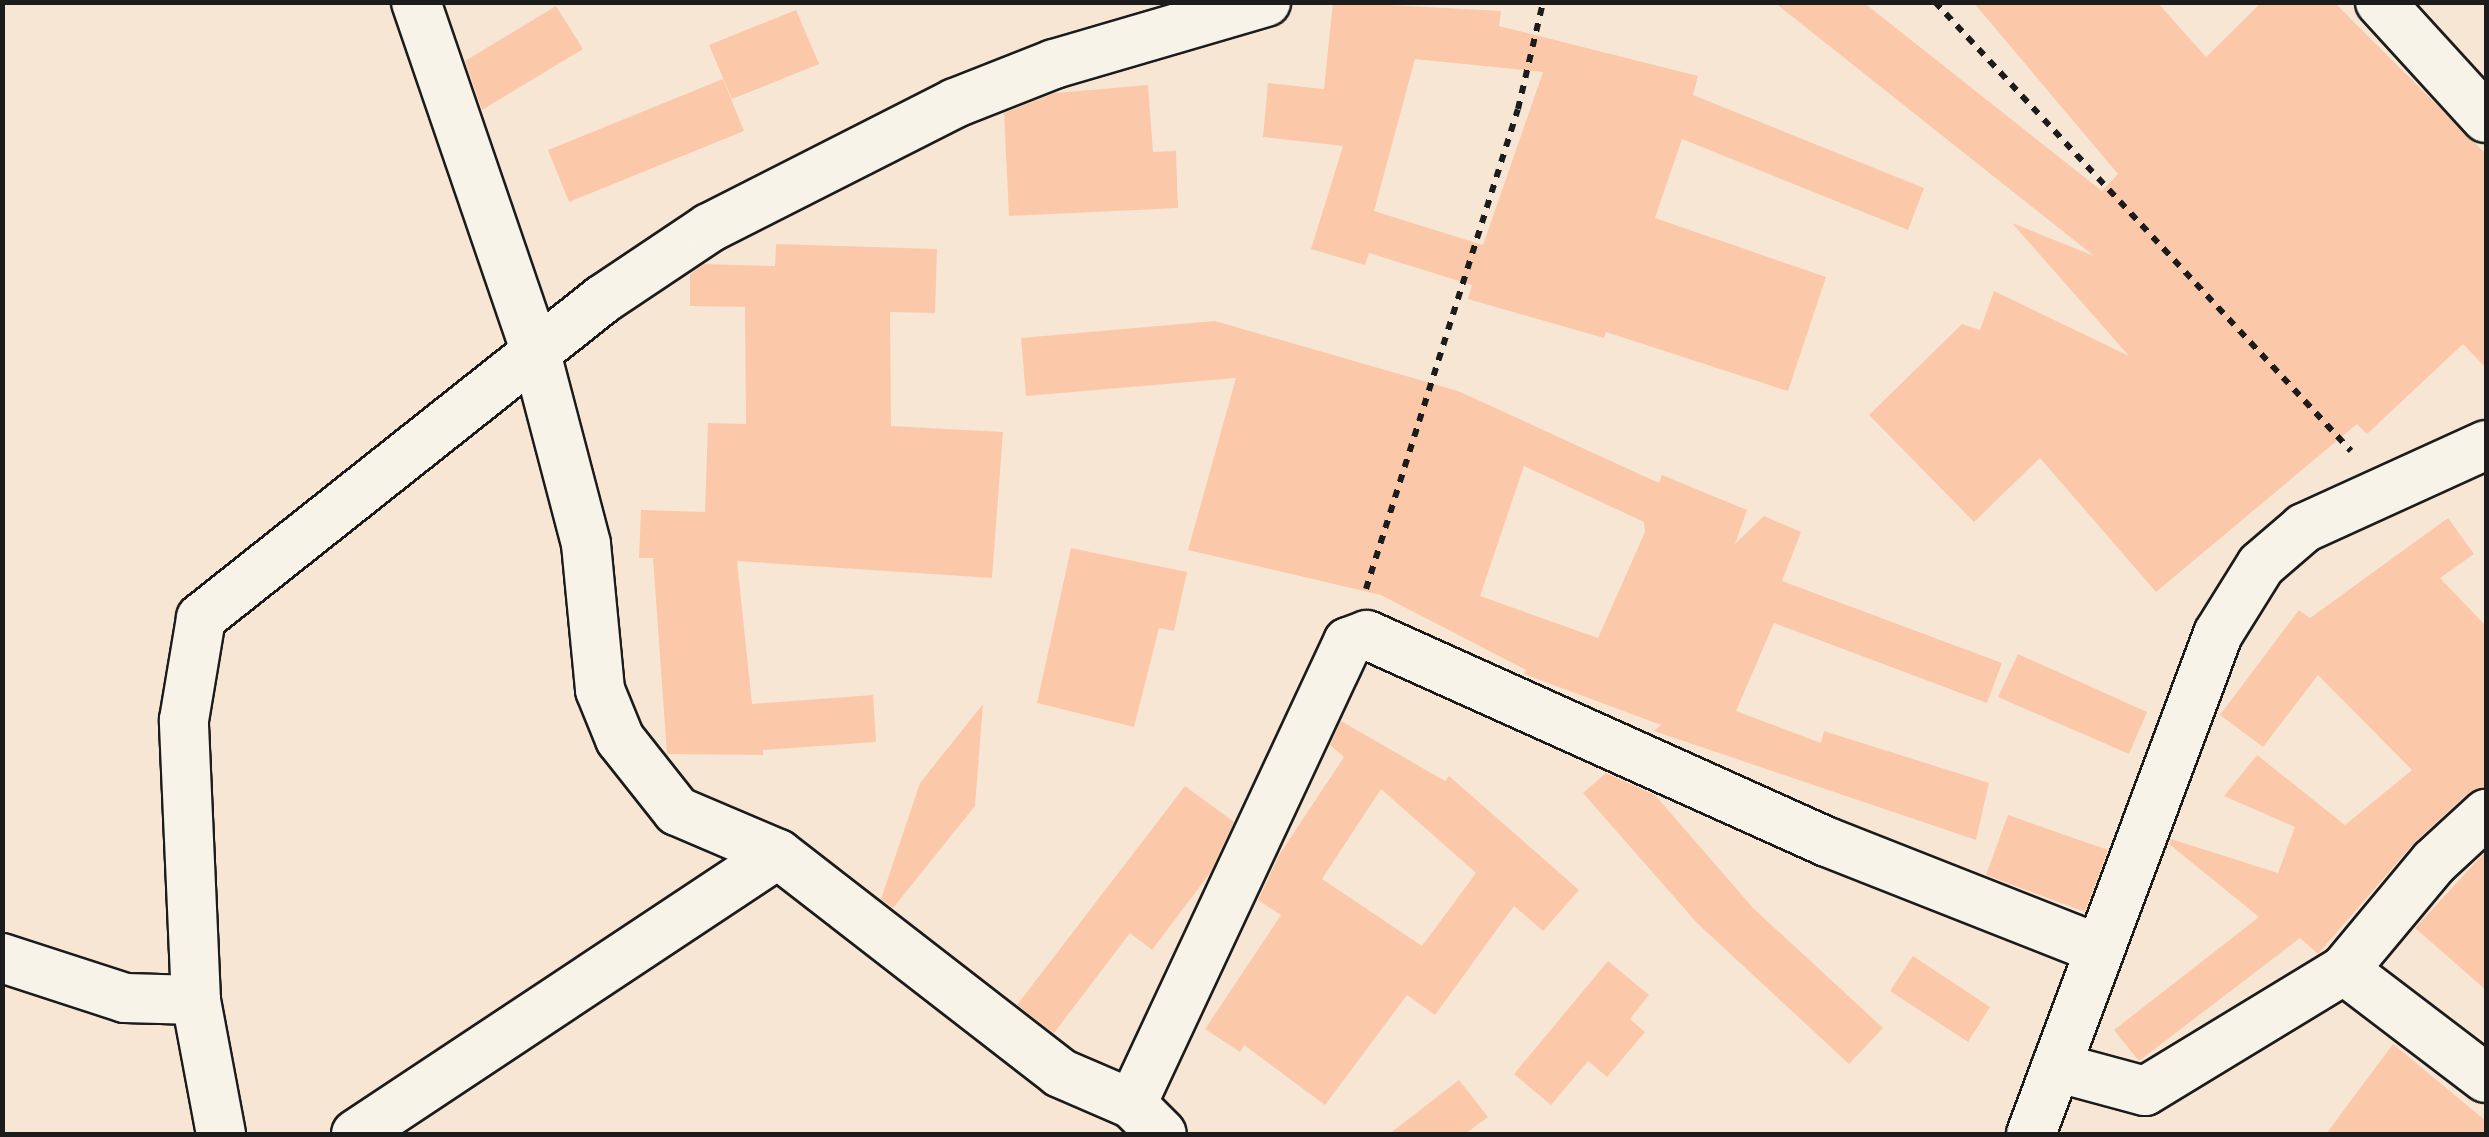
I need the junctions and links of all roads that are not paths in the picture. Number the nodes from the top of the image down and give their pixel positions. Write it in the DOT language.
graph roads {
  1 [pos="416,2"];
  2 [pos="1266,2"];
  3 [pos="2380,2"];
  4 [pos="2486,118"];
  5 [pos="536,353"];
  6 [pos="2486,445"];
  7 [pos="2486,814"];
  8 [pos="778,854"];
  9 [pos="2100,949"];
  10 [pos="2,958"];
  11 [pos="2344,970"];
  12 [pos="196,1000"];
  13 [pos="2056,1066"];
  14 [pos="2486,1078"];
  15 [pos="1147,1119"];
  16 [pos="221,1134"];
  17 [pos="356,1134"];
  18 [pos="2032,1134"];
  1 -- 5 [label="street"];
  2 -- 5 [label="street"];
  3 -- 4 [label="street"];
  5 -- 8 [label="street"];
  5 -- 12 [label="street"];
  6 -- 9 [label="street"];
  7 -- 11 [label="street"];
  8 -- 15 [label="street"];
  8 -- 17 [label="street"];
  9 -- 13 [label="street"];
  9 -- 15 [label="street"];
  10 -- 12 [label="street"];
  11 -- 13 [label="street"];
  11 -- 14 [label="street"];
  12 -- 16 [label="street"];
  13 -- 18 [label="street"];
}
